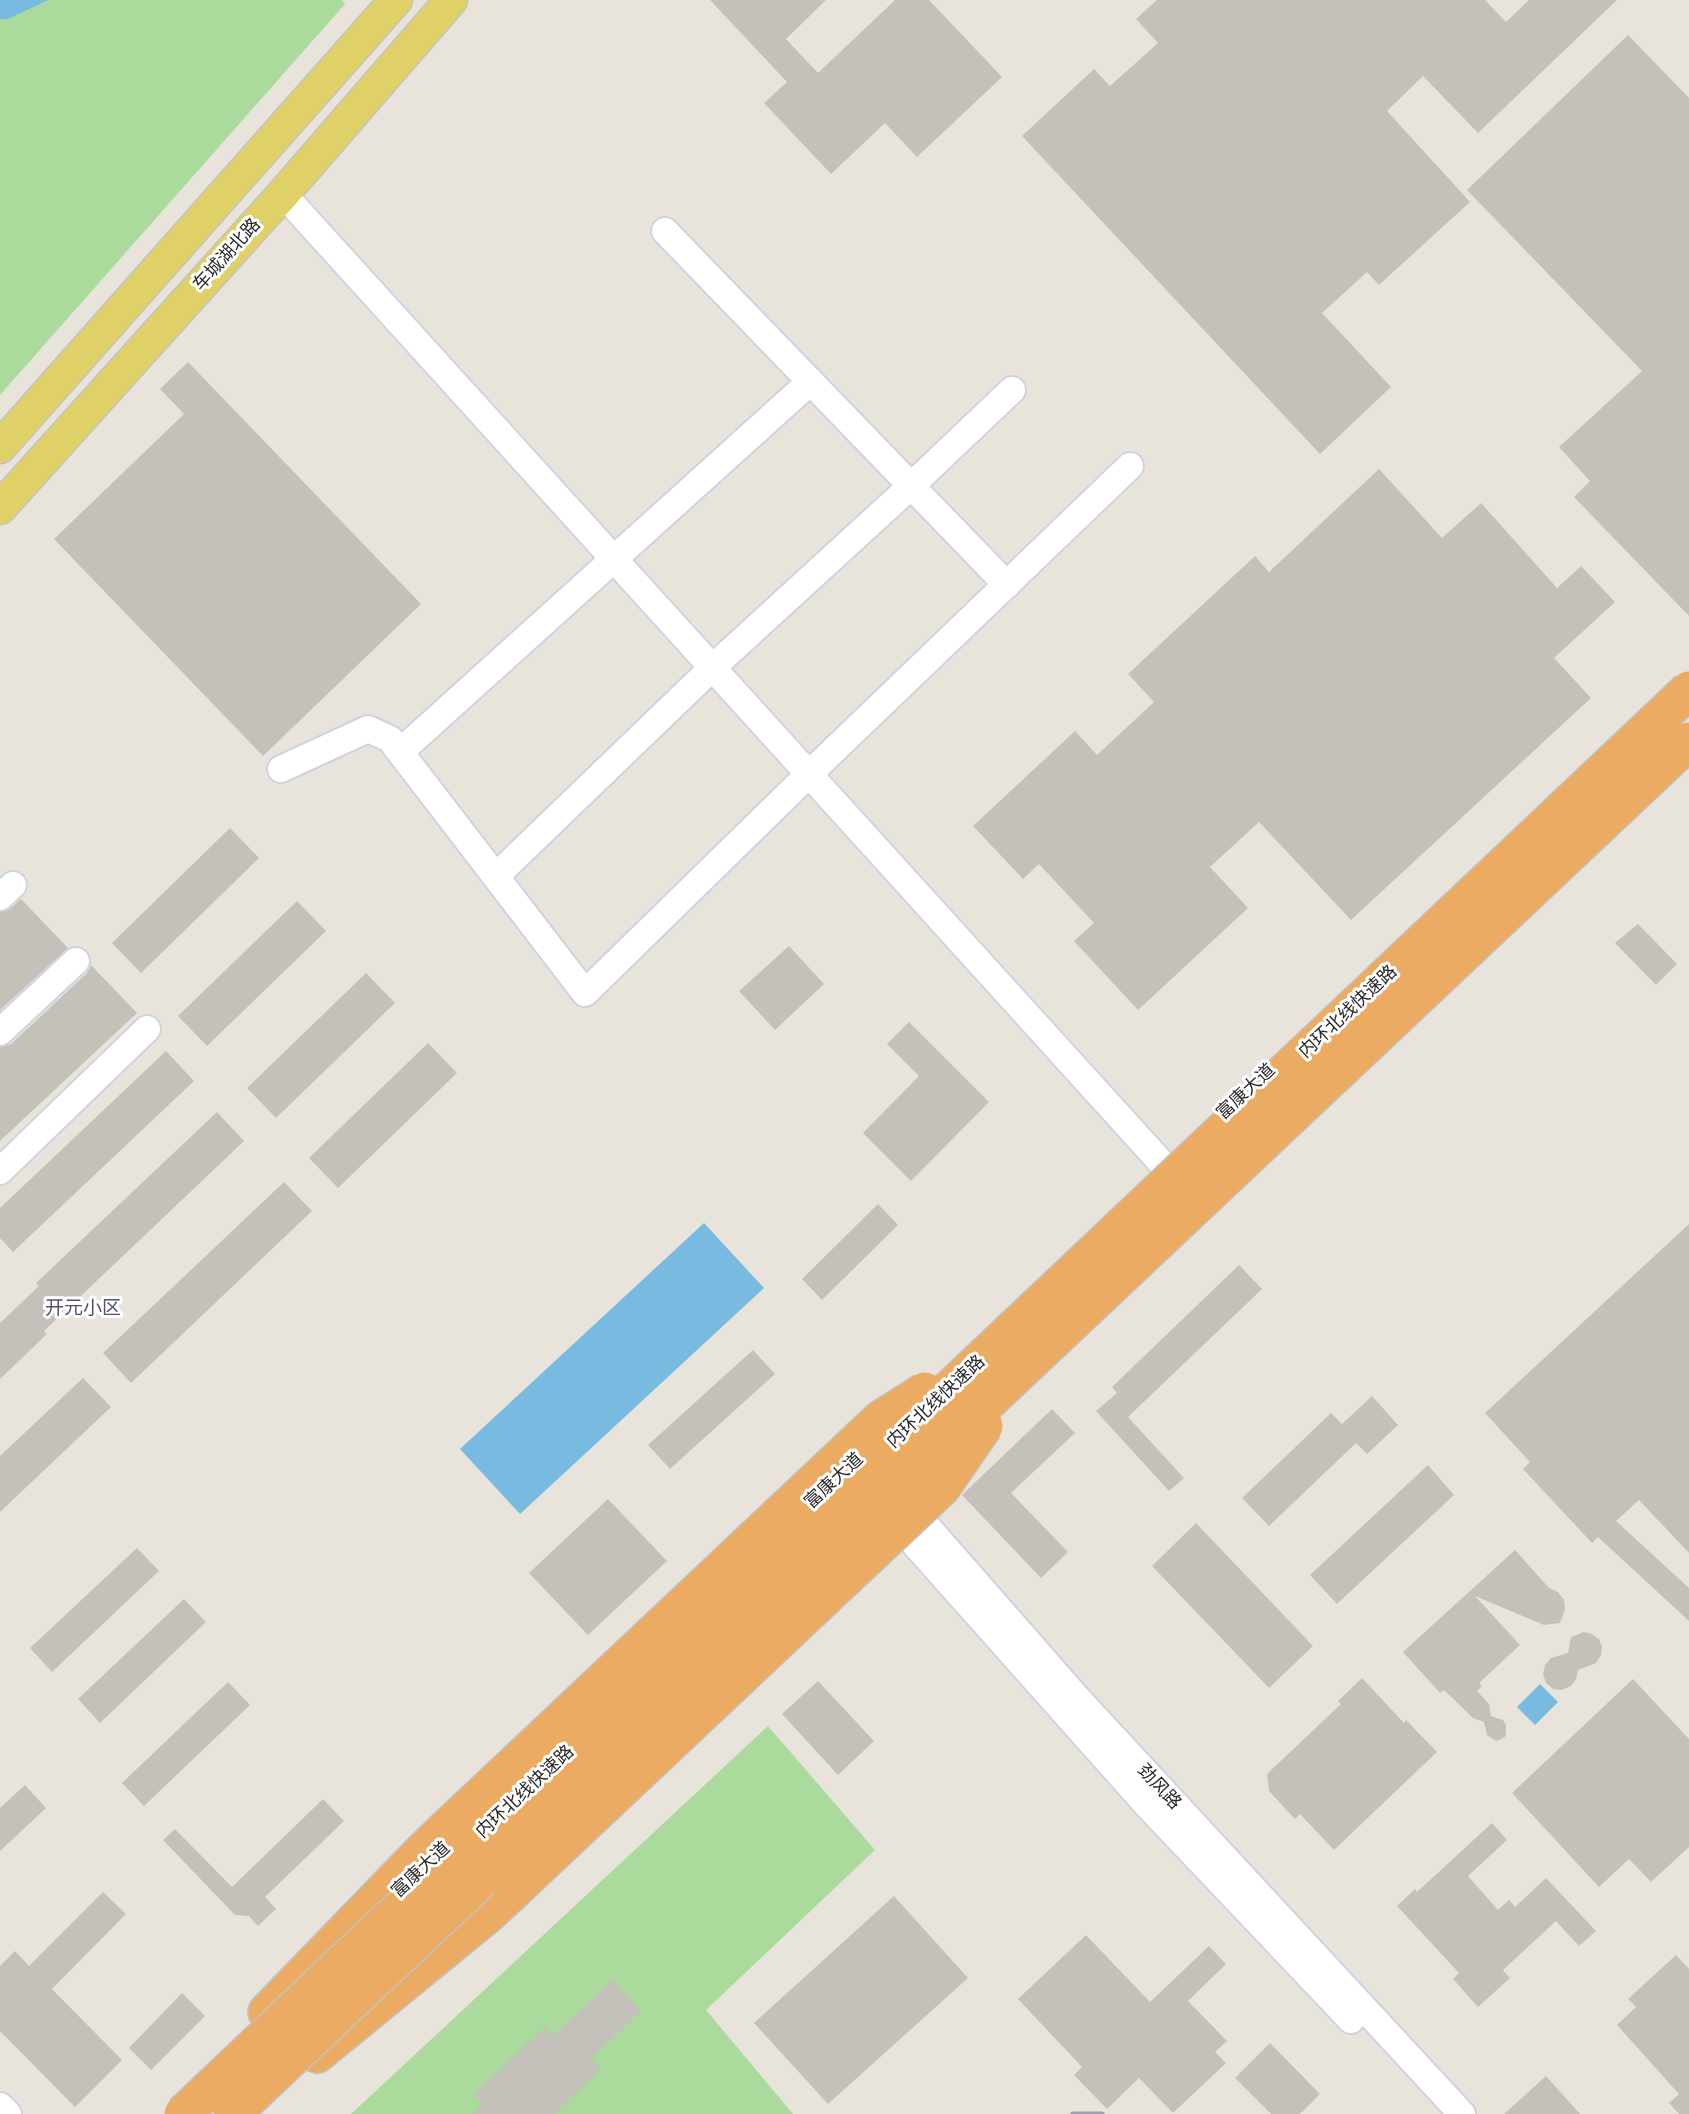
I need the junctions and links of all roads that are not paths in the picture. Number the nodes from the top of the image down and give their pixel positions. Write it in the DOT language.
graph roads {
  1 [pos="396,0"];
  2 [pos="452,0"];
  3 [pos="283,194"];
  4 [pos="664,232"];
  5 [pos="810,382"];
  6 [pos="1012,390"];
  7 [pos="0,447"];
  8 [pos="1130,466"];
  9 [pos="911,486"];
  10 [pos="0,508"];
  11 [pos="613,558"];
  12 [pos="1007,585"];
  13 [pos="712,668"];
  14 [pos="1689,675"];
  15 [pos="1689,690"];
  16 [pos="1689,741"];
  17 [pos="400,752"];
  18 [pos="1689,758"];
  19 [pos="281,769"];
  20 [pos="809,774"];
  21 [pos="496,876"];
  22 [pos="76,961"];
  23 [pos="147,1029"];
  24 [pos="0,1032"];
  25 [pos="1166,1168"];
  26 [pos="0,1171"];
  27 [pos="1110,1262"];
  28 [pos="854,1462"];
  29 [pos="896,1507"];
  30 [pos="240,2041"];
  31 [pos="284,2081"];
  32 [pos="0,2106"];
  33 [pos="8,2114"];
  34 [pos="162,2114"];
  35 [pos="183,2114"];
  36 [pos="232,2114"];
  37 [pos="249,2114"];
  38 [pos="1439,2114"];
  39 [pos="1462,2114"];
  1 -- 7 [label="main road"];
  2 -- 3 [label="main road, 车城湖北路"];
  3 -- 10 [label="main road, 车城湖北路"];
  3 -- 11 [label="street"];
  4 -- 5 [label="street"];
  5 -- 9 [label="street"];
  5 -- 11 [label="street"];
  6 -- 9 [label="street"];
  8 -- 12 [label="street"];
  9 -- 12 [label="street"];
  9 -- 13 [label="street"];
  11 -- 13 [label="street"];
  11 -- 17 [label="street"];
  12 -- 20 [label="street"];
  13 -- 20 [label="street"];
  13 -- 21 [label="street"];
  14 -- 25 [label="main road, 富康大道"];
  15 -- 27 [label="highway, 内环北线快速路, bridge"];
  16 -- 27 [label="highway, 内环北线快速路, bridge"];
  17 -- 19 [label="street"];
  17 -- 21 [label="street"];
  18 -- 29 [label="main road"];
  20 -- 21 [label="street"];
  20 -- 25 [label="street"];
  22 -- 24 [label="street"];
  23 -- 26 [label="street"];
  25 -- 28 [label="main road, 富康大道"];
  27 -- 30 [label="highway, bridge"];
  27 -- 31 [label="highway, bridge"];
  27 -- 35 [label="highway, 内环北线快速路, bridge"];
  27 -- 36 [label="highway, 内环北线快速路, bridge"];
  28 -- 29 [label="street, 劲风路"];
  28 -- 30 [label="main road, 富康大道"];
  29 -- 31 [label="main road"];
  29 -- 38 [label="street, 劲风路"];
  29 -- 39 [label="street, 劲风路"];
  30 -- 34 [label="main road, 富康大道"];
  31 -- 37 [label="main road"];
  32 -- 33 [label="street"];
}
